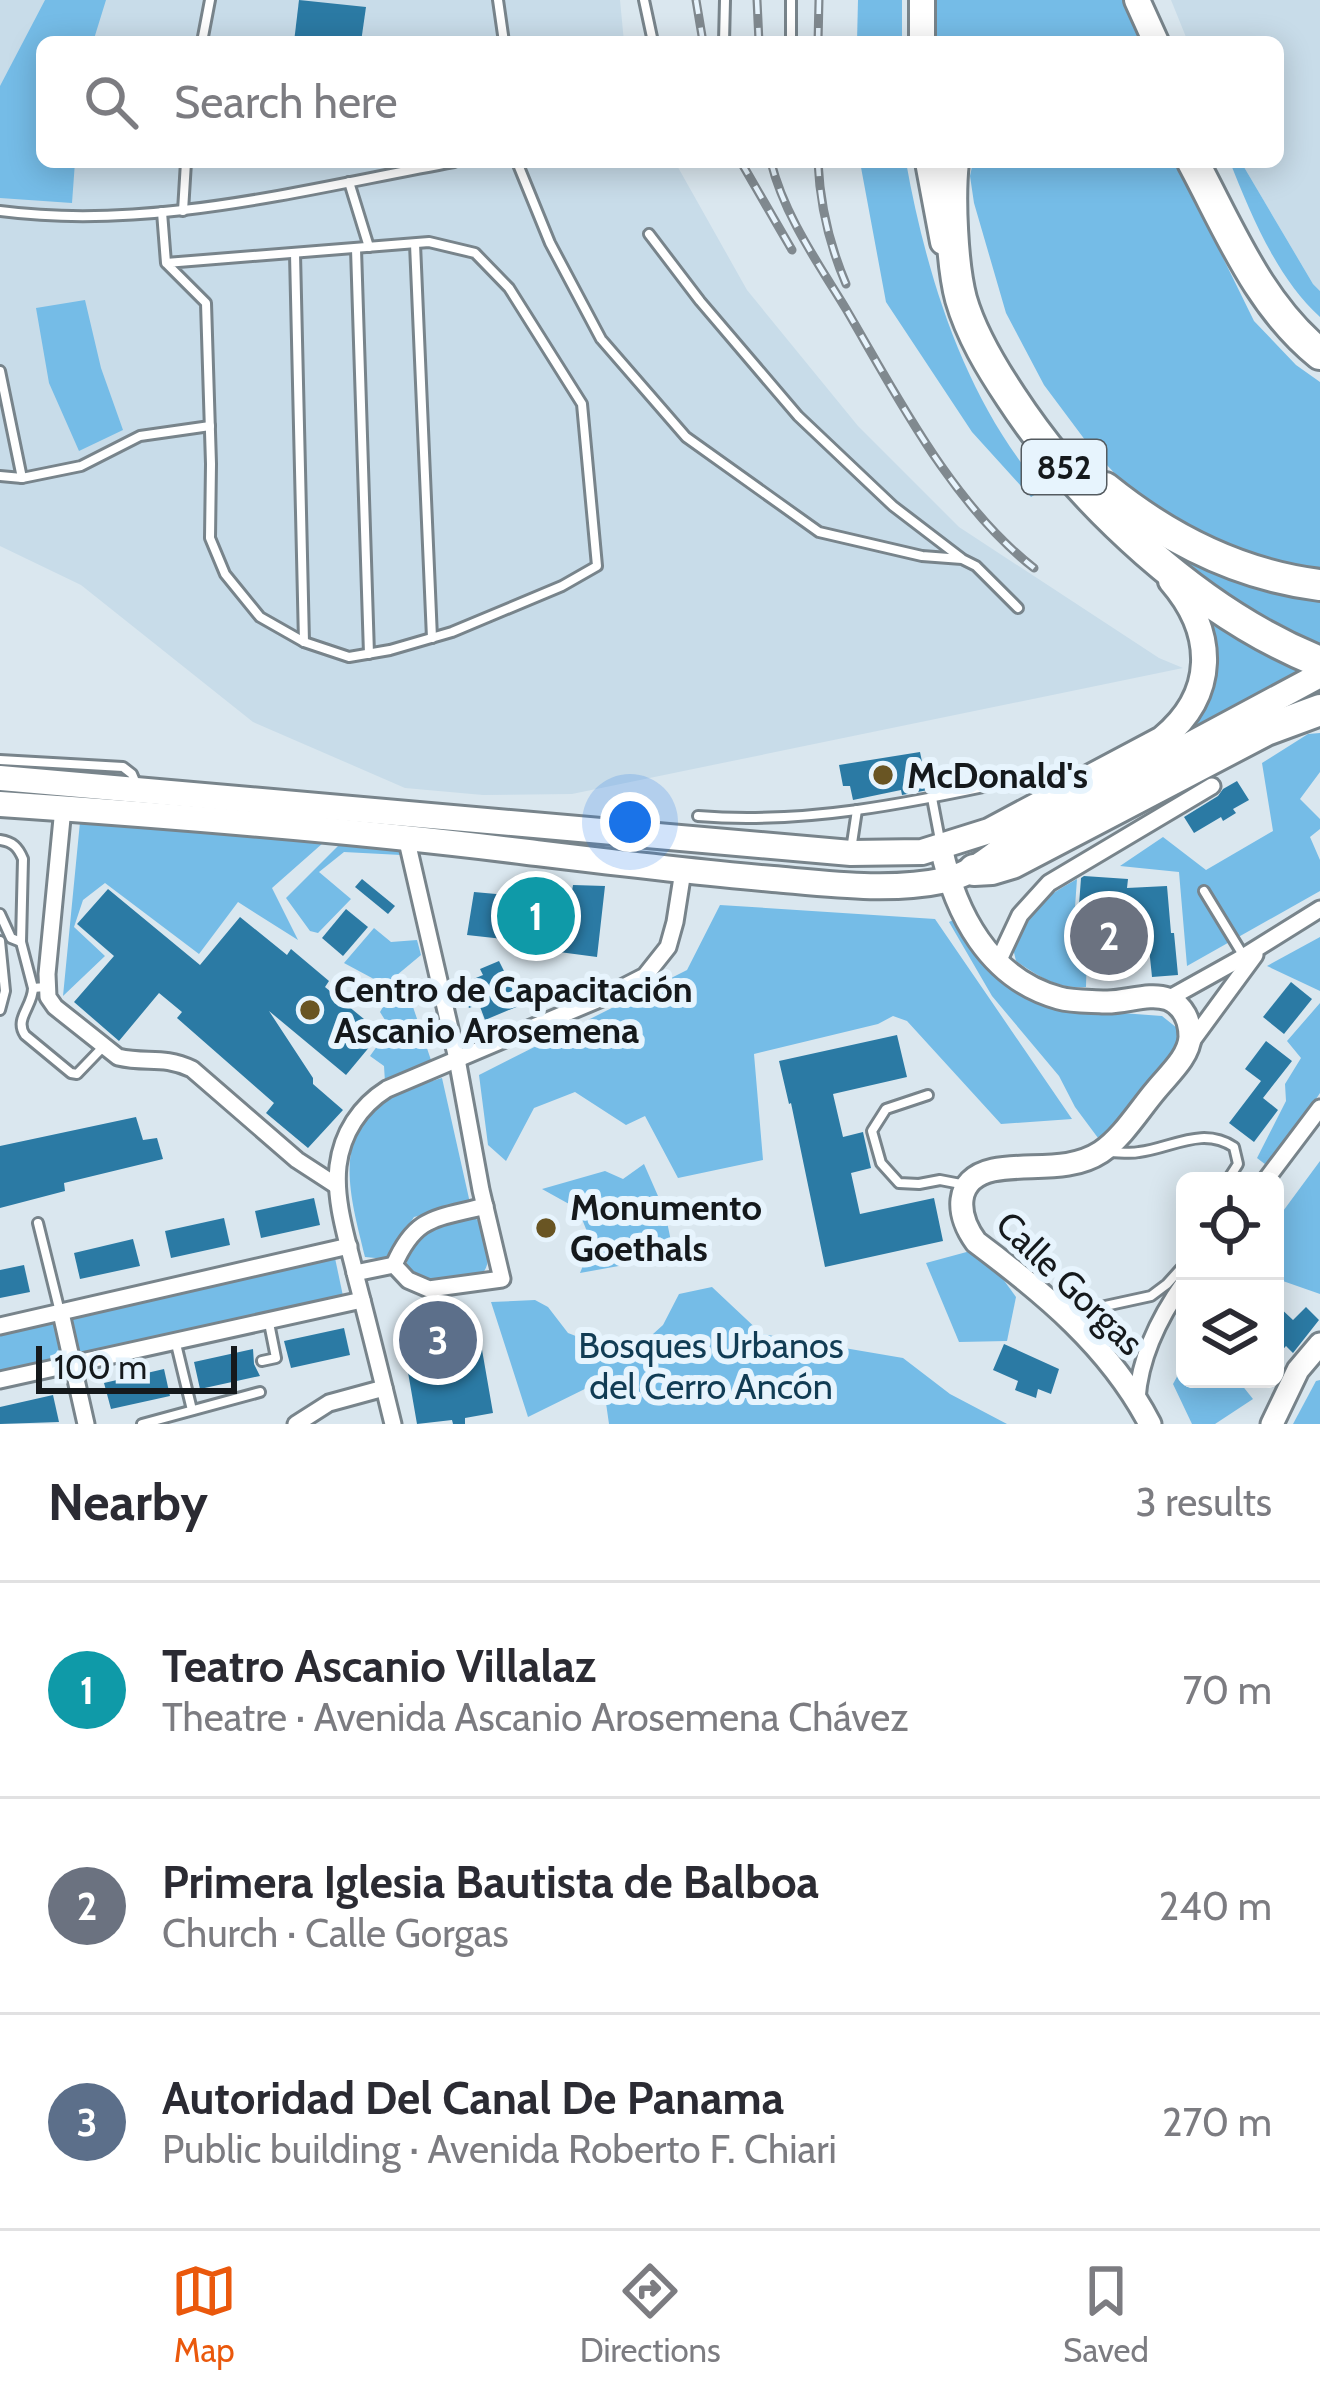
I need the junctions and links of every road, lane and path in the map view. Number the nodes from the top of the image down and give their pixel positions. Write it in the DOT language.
graph roads {
  1 [pos="210,0"];
  2 [pos="498,0"];
  3 [pos="644,0"];
  4 [pos="725,0"];
  5 [pos="791,0"];
  6 [pos="922,0"];
  7 [pos="1137,0"];
  8 [pos="203,36"];
  9 [pos="503,36"];
  10 [pos="652,36"];
  11 [pos="724,36"];
  12 [pos="791,36"];
  13 [pos="922,36"];
  14 [pos="1153,36"];
  15 [pos="186,168"];
  16 [pos="423,168"];
  17 [pos="519,168"];
  18 [pos="929,168"];
  19 [pos="953,168"];
  20 [pos="1196,168"];
  21 [pos="1208,168"];
  22 [pos="350,182"];
  23 [pos="182,211"];
  24 [pos="0,212"];
  25 [pos="163,212"];
  26 [pos="649,234"];
  27 [pos="415,244"];
  28 [pos="369,248"];
  29 [pos="356,249"];
  30 [pos="1242,251"];
  31 [pos="295,254"];
  32 [pos="166,263"];
  33 [pos="961,298"];
  34 [pos="1320,354"];
  35 [pos="0,371"];
  36 [pos="994,372"];
  37 [pos="210,426"];
  38 [pos="0,476"];
  39 [pos="22,478"];
  40 [pos="1146,552"];
  41 [pos="962,559"];
  42 [pos="1320,585"];
  43 [pos="1018,608"];
  44 [pos="432,638"];
  45 [pos="304,642"];
  46 [pos="369,654"];
  47 [pos="1320,662"];
  48 [pos="1320,675"];
  49 [pos="1320,710"];
  50 [pos="0,760"];
  51 [pos="0,778"];
  52 [pos="1012,781"];
  53 [pos="1212,787"];
  54 [pos="137,788"];
  55 [pos="932,798"];
  56 [pos="0,804"];
  57 [pos="857,810"];
  58 [pos="62,816"];
  59 [pos="698,816"];
  60 [pos="406,837"];
  61 [pos="0,840"];
  62 [pos="941,847"];
  63 [pos="851,853"];
  64 [pos="683,871"];
  65 [pos="961,875"];
  66 [pos="1204,891"];
  67 [pos="1320,909"];
  68 [pos="0,914"];
  69 [pos="0,941"];
  70 [pos="21,942"];
  71 [pos="1264,943"];
  72 [pos="1244,956"];
  73 [pos="997,964"];
  74 [pos="40,987"];
  75 [pos="1168,999"];
  76 [pos="0,1010"];
  77 [pos="1189,1045"];
  78 [pos="103,1047"];
  79 [pos="457,1059"];
  80 [pos="928,1095"];
  81 [pos="1320,1108"];
  82 [pos="1101,1152"];
  83 [pos="1233,1172"];
  84 [pos="1271,1172"];
  85 [pos="337,1186"];
  86 [pos="968,1186"];
  87 [pos="484,1206"];
  88 [pos="38,1223"];
  89 [pos="349,1246"];
  90 [pos="394,1265"];
  91 [pos="356,1273"];
  92 [pos="1176,1274"];
  93 [pos="1176,1293"];
  94 [pos="362,1300"];
  95 [pos="61,1313"];
  96 [pos="1065,1314"];
  97 [pos="269,1322"];
  98 [pos="0,1327"];
  99 [pos="176,1342"];
  100 [pos="1320,1344"];
  101 [pos="262,1361"];
  102 [pos="72,1366"];
  103 [pos="0,1380"];
  104 [pos="384,1388"];
  105 [pos="260,1392"];
  106 [pos="1137,1399"];
  107 [pos="192,1410"];
  108 [pos="86,1424"];
  109 [pos="142,1424"];
  110 [pos="296,1424"];
  111 [pos="393,1424"];
  112 [pos="1150,1424"];
  113 [pos="1272,1424"];
  1 -- 8 [label="lane"];
  2 -- 9 [label="lane"];
  3 -- 10 [label="lane"];
  4 -- 11 [label="lane"];
  5 -- 12 [label="lane"];
  6 -- 13 [label="main road"];
  7 -- 14 [label="main road"];
  15 -- 23 [label="lane"];
  16 -- 22 [label="lane"];
  17 -- 41 [label="lane"];
  18 -- 33 [label="main road, 852"];
  19 -- 33 [label="highway"];
  20 -- 30 [label="highway"];
  21 -- 30 [label="main road"];
  22 -- 23 [label="lane"];
  22 -- 28 [label="lane"];
  23 -- 25 [label="lane"];
  24 -- 25 [label="lane"];
  25 -- 32 [label="lane"];
  26 -- 41 [label="lane"];
  27 -- 28 [label="lane"];
  27 -- 44 [label="lane"];
  27 -- 44 [label="lane"];
  28 -- 29 [label="lane"];
  29 -- 31 [label="lane"];
  29 -- 46 [label="lane"];
  30 -- 34 [label="highway"];
  31 -- 32 [label="lane"];
  31 -- 45 [label="lane"];
  32 -- 37 [label="lane"];
  33 -- 36 [label="highway, 852"];
  35 -- 39 [label="lane"];
  36 -- 40 [label="highway, 852"];
  36 -- 42 [label="highway"];
  37 -- 39 [label="lane"];
  37 -- 45 [label="lane"];
  38 -- 39 [label="lane"];
  40 -- 47 [label="highway"];
  40 -- 62 [label="main road"];
  41 -- 43 [label="lane"];
  44 -- 46 [label="lane"];
  45 -- 46 [label="lane"];
  48 -- 65 [label="main road"];
  49 -- 65 [label="highway"];
  50 -- 54 [label="lane"];
  51 -- 54 [label="main road"];
  52 -- 55 [label="lane"];
  53 -- 73 [label="street"];
  54 -- 63 [label="main road"];
  55 -- 57 [label="lane"];
  55 -- 62 [label="lane"];
  56 -- 58 [label="main road"];
  57 -- 59 [label="lane"];
  57 -- 63 [label="lane"];
  58 -- 60 [label="main road"];
  58 -- 74 [label="street"];
  60 -- 64 [label="main road"];
  60 -- 79 [label="street"];
  61 -- 70 [label="lane"];
  62 -- 63 [label="main road"];
  62 -- 65 [label="street"];
  64 -- 65 [label="main road"];
  64 -- 79 [label="street"];
  65 -- 73 [label="street"];
  66 -- 72 [label="lane"];
  67 -- 71 [label="street"];
  68 -- 70 [label="lane"];
  69 -- 76 [label="lane"];
  70 -- 74 [label="lane"];
  71 -- 72 [label="street"];
  71 -- 77 [label="street"];
  72 -- 75 [label="street"];
  73 -- 75 [label="street"];
  74 -- 78 [label="street"];
  74 -- 78 [label="lane"];
  75 -- 77 [label="street"];
  77 -- 82 [label="street"];
  78 -- 85 [label="street"];
  79 -- 85 [label="street"];
  79 -- 87 [label="street"];
  80 -- 86 [label="lane"];
  81 -- 84 [label="street"];
  82 -- 83 [label="lane"];
  82 -- 86 [label="street, Calle Gorgas"];
  85 -- 89 [label="street"];
  86 -- 96 [label="street, Calle Gorgas"];
  87 -- 90 [label="street"];
  87 -- 90 [label="street"];
  88 -- 95 [label="lane"];
  89 -- 91 [label="street"];
  89 -- 95 [label="street"];
  90 -- 91 [label="street"];
  91 -- 94 [label="street"];
  92 -- 96 [label="lane"];
  93 -- 106 [label="street"];
  94 -- 97 [label="street"];
  94 -- 104 [label="street"];
  95 -- 98 [label="street"];
  95 -- 102 [label="street"];
  96 -- 106 [label="street, Calle Gorgas"];
  97 -- 99 [label="street"];
  97 -- 101 [label="lane"];
  99 -- 102 [label="street"];
  99 -- 107 [label="lane"];
  100 -- 113 [label="street"];
  102 -- 103 [label="street"];
  102 -- 108 [label="street"];
  104 -- 110 [label="street"];
  104 -- 111 [label="street"];
  105 -- 107 [label="lane"];
  106 -- 112 [label="street, Calle Gorgas"];
  107 -- 109 [label="lane"];
}
